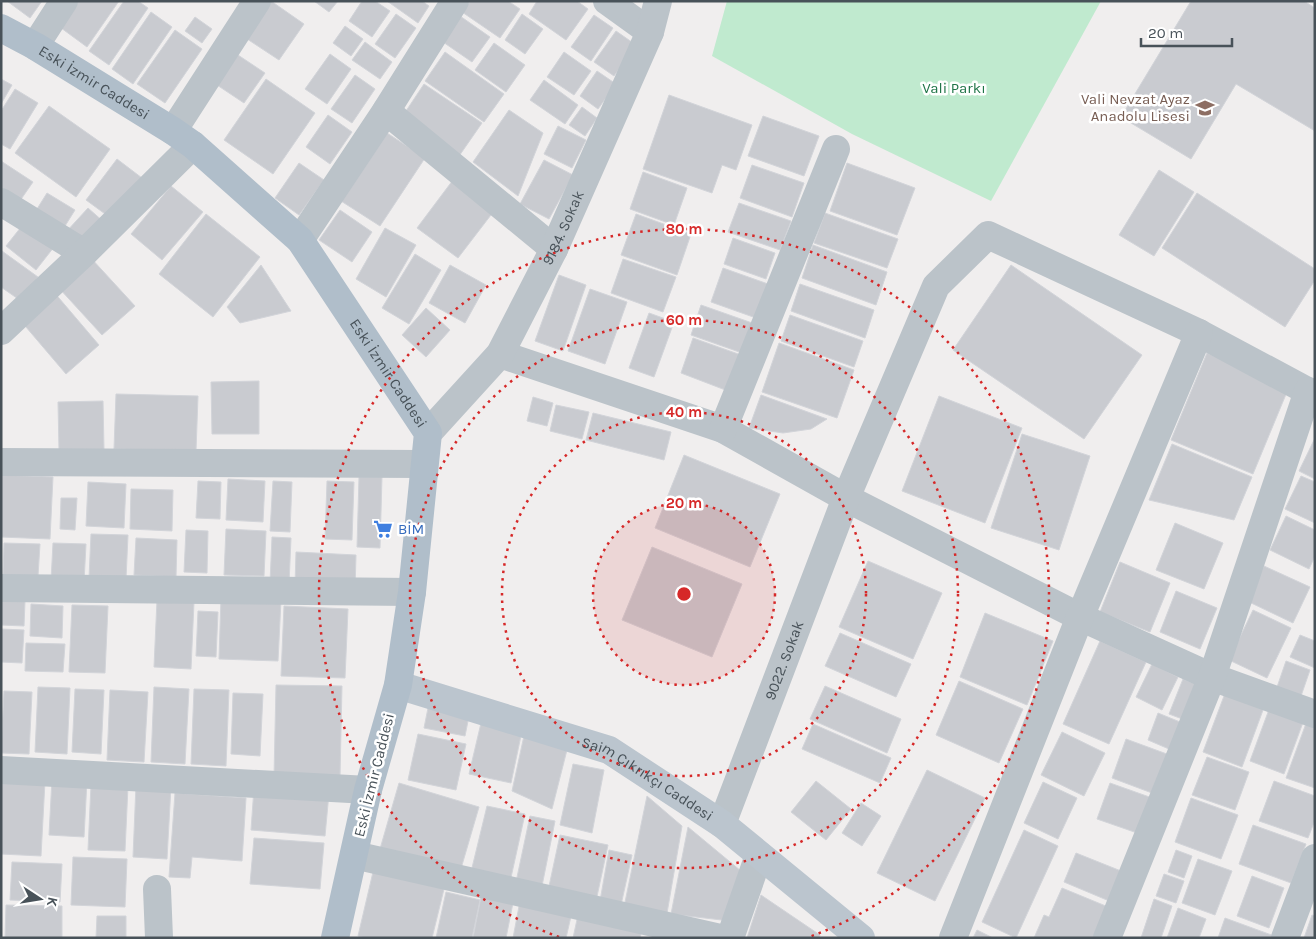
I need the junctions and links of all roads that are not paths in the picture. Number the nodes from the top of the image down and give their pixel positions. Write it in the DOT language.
graph roads {
  1 [pos="64,1"];
  2 [pos="257,1"];
  3 [pos="455,1"];
  4 [pos="607,1"];
  5 [pos="658,1"];
  6 [pos="1,28"];
  7 [pos="650,32"];
  8 [pos="35,46"];
  9 [pos="386,111"];
  10 [pos="183,138"];
  11 [pos="836,149"];
  12 [pos="1,202"];
  13 [pos="300,240"];
  14 [pos="554,249"];
  15 [pos="84,253"];
  16 [pos="1,331"];
  17 [pos="1199,333"];
  18 [pos="500,354"];
  19 [pos="1311,393"];
  20 [pos="722,429"];
  21 [pos="428,433"];
  22 [pos="1,462"];
  23 [pos="424,464"];
  24 [pos="846,498"];
  25 [pos="1,588"];
  26 [pos="412,592"];
  27 [pos="1080,617"];
  28 [pos="1212,677"];
  29 [pos="398,685"];
  30 [pos="1315,714"];
  31 [pos="1,770"];
  32 [pos="368,790"];
  33 [pos="722,824"];
  34 [pos="354,855"];
  35 [pos="759,855"];
  36 [pos="1315,858"];
  37 [pos="157,889"];
  38 [pos="159,938"];
  39 [pos="335,938"];
  40 [pos="720,938"];
  41 [pos="730,938"];
  42 [pos="861,938"];
  43 [pos="953,938"];
  44 [pos="1107,938"];
  45 [pos="1285,938"];
  1 -- 8 [label="street"];
  2 -- 10 [label="street"];
  3 -- 9 [label="street"];
  4 -- 7 [label="street"];
  5 -- 7 [label="street, 9184. Sokak"];
  6 -- 8 [label="main road, Eski İzmir Caddesi"];
  7 -- 14 [label="street, 9184. Sokak"];
  8 -- 10 [label="main road, Eski İzmir Caddesi"];
  9 -- 13 [label="street"];
  9 -- 14 [label="street"];
  10 -- 13 [label="main road, Eski İzmir Caddesi"];
  10 -- 15 [label="street"];
  11 -- 20 [label="street"];
  12 -- 15 [label="street"];
  13 -- 21 [label="main road, Eski İzmir Caddesi"];
  14 -- 18 [label="street, 9184. Sokak"];
  15 -- 16 [label="street"];
  17 -- 19 [label="street"];
  17 -- 24 [label="street, 9022. Sokak"];
  17 -- 27 [label="street"];
  18 -- 20 [label="street"];
  18 -- 21 [label="street, 9184. Sokak"];
  19 -- 28 [label="street"];
  20 -- 24 [label="street"];
  21 -- 23 [label="main road, Eski İzmir Caddesi"];
  22 -- 23 [label="street"];
  23 -- 26 [label="main road, Eski İzmir Caddesi"];
  24 -- 27 [label="street"];
  24 -- 33 [label="street, 9022. Sokak"];
  25 -- 26 [label="street"];
  26 -- 29 [label="main road, Eski İzmir Caddesi"];
  27 -- 28 [label="street"];
  27 -- 43 [label="street"];
  28 -- 30 [label="street"];
  28 -- 44 [label="street"];
  29 -- 32 [label="main road, Eski İzmir Caddesi"];
  29 -- 33 [label="main road, Saim Çıkrıkçı Caddesi"];
  31 -- 32 [label="street"];
  32 -- 34 [label="main road, Eski İzmir Caddesi"];
  33 -- 35 [label="main road, Saim Çıkrıkçı Caddesi"];
  34 -- 39 [label="main road, Eski İzmir Caddesi"];
  34 -- 40 [label="street"];
  35 -- 41 [label="street"];
  35 -- 42 [label="main road, Saim Çıkrıkçı Caddesi"];
  36 -- 45 [label="street"];
  37 -- 38 [label="street"];
}
